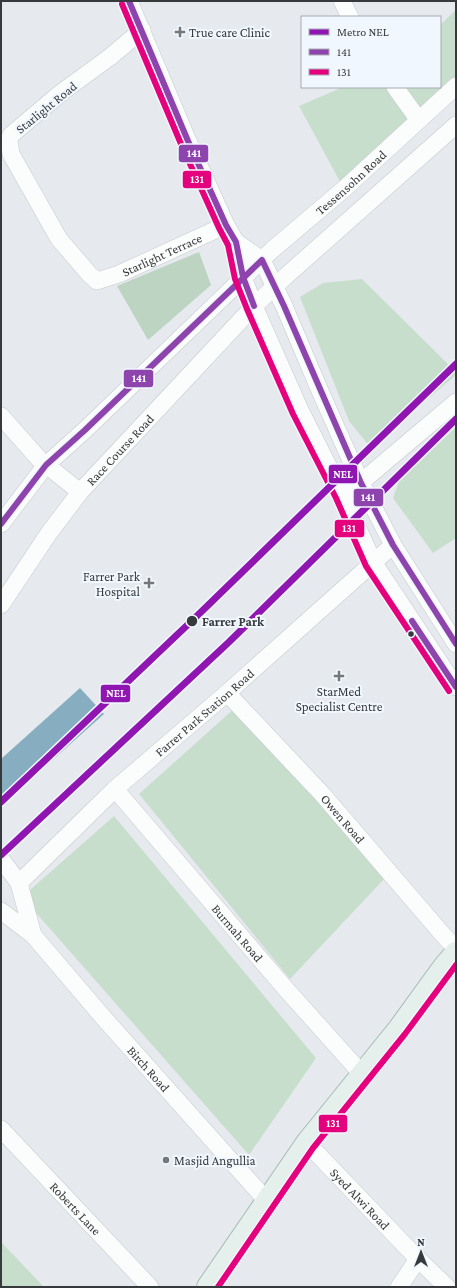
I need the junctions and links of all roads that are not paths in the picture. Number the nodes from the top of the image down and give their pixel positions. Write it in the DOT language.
graph roads {
  1 [pos="129,1"];
  2 [pos="342,1"];
  3 [pos="350,16"];
  4 [pos="142,30"];
  5 [pos="456,86"];
  6 [pos="396,88"];
  7 [pos="418,119"];
  8 [pos="456,125"];
  9 [pos="226,225"];
  10 [pos="236,242"];
  11 [pos="262,260"];
  12 [pos="243,277"];
  13 [pos="97,281"];
  14 [pos="274,287"];
  15 [pos="254,306"];
  16 [pos="456,402"];
  17 [pos="1,416"];
  18 [pos="46,465"];
  19 [pos="361,483"];
  20 [pos="80,492"];
  21 [pos="343,496"];
  22 [pos="1,524"];
  23 [pos="393,545"];
  24 [pos="373,562"];
  25 [pos="1,606"];
  26 [pos="456,644"];
  27 [pos="456,686"];
  28 [pos="227,693"];
  29 [pos="115,789"];
  30 [pos="1,860"];
  31 [pos="19,883"];
  32 [pos="1,911"];
  33 [pos="33,934"];
  34 [pos="456,948"];
  35 [pos="456,953"];
  36 [pos="362,1074"];
  37 [pos="1,1129"];
  38 [pos="307,1143"];
  39 [pos="267,1201"];
  40 [pos="418,1259"];
  41 [pos="150,1287"];
  42 [pos="208,1287"];
  43 [pos="400,1287"];
  44 [pos="448,1287"];
  1 -- 4 [label="street"];
  2 -- 3 [label="street"];
  4 -- 9 [label="street"];
  4 -- 13 [label="street, Starlight Road"];
  5 -- 7 [label="street, Tessensohn Road"];
  6 -- 7 [label="street"];
  7 -- 11 [label="street, Tessensohn Road"];
  8 -- 14 [label="street"];
  9 -- 10 [label="street"];
  9 -- 13 [label="street, Starlight Terrace"];
  10 -- 11 [label="street"];
  10 -- 12 [label="street"];
  11 -- 12 [label="street, Tessensohn Road"];
  11 -- 14 [label="street"];
  12 -- 15 [label="street"];
  12 -- 18 [label="street"];
  14 -- 15 [label="street"];
  14 -- 19 [label="street"];
  15 -- 20 [label="street, Race Course Road"];
  15 -- 21 [label="street"];
  16 -- 19 [label="street"];
  17 -- 18 [label="street"];
  18 -- 20 [label="street"];
  18 -- 22 [label="street"];
  19 -- 21 [label="street"];
  19 -- 23 [label="street"];
  20 -- 25 [label="street, Race Course Road"];
  21 -- 24 [label="street"];
  23 -- 24 [label="street, Farrer Park Station Road"];
  23 -- 26 [label="street"];
  24 -- 27 [label="street"];
  24 -- 28 [label="street, Farrer Park Station Road"];
  28 -- 29 [label="street, Farrer Park Station Road"];
  28 -- 34 [label="street, Owen Road"];
  29 -- 31 [label="street, Farrer Park Station Road"];
  29 -- 36 [label="street, Burmah Road"];
  30 -- 31 [label="street, Birch Road"];
  31 -- 33 [label="street, Birch Road"];
  32 -- 33 [label="street, Birch Road"];
  33 -- 39 [label="street, Birch Road"];
  35 -- 36 [label="main road"];
  36 -- 38 [label="main road"];
  37 -- 41 [label="street, Roberts Lane"];
  38 -- 39 [label="main road"];
  38 -- 40 [label="street, Syed Alwi Road"];
  39 -- 42 [label="main road"];
  40 -- 43 [label="street"];
  40 -- 44 [label="street, Syed Alwi Road"];
}
